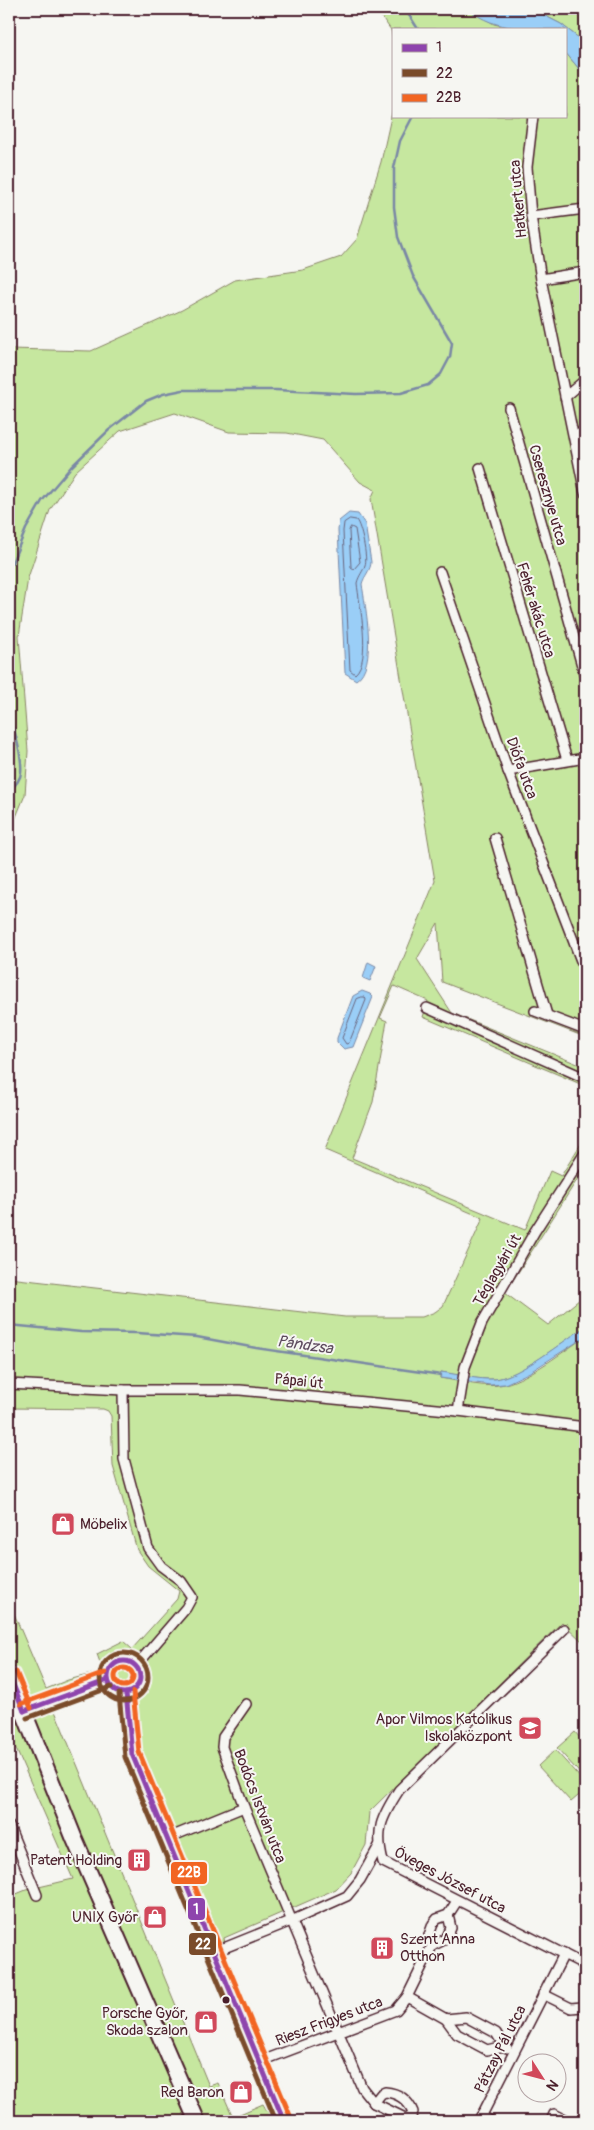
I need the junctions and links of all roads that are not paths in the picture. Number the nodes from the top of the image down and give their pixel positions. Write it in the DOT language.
graph roads {
  1 [pos="533,118"];
  2 [pos="585,209"];
  3 [pos="532,216"];
  4 [pos="585,272"];
  5 [pos="541,279"];
  6 [pos="585,380"];
  7 [pos="566,397"];
  8 [pos="509,408"];
  9 [pos="585,429"];
  10 [pos="575,438"];
  11 [pos="480,468"];
  12 [pos="584,482"];
  13 [pos="585,493"];
  14 [pos="440,572"];
  15 [pos="585,676"];
  16 [pos="585,758"];
  17 [pos="567,760"];
  18 [pos="508,771"];
  19 [pos="495,838"];
  20 [pos="585,971"];
  21 [pos="427,1008"];
  22 [pos="535,1011"];
  23 [pos="547,1015"];
  24 [pos="585,1030"];
  25 [pos="585,1078"];
  26 [pos="585,1153"];
  27 [pos="9,1384"];
  28 [pos="123,1390"];
  29 [pos="458,1411"];
  30 [pos="585,1427"];
  31 [pos="564,1629"];
  32 [pos="136,1666"];
  33 [pos="9,1676"];
  34 [pos="108,1680"];
  35 [pos="126,1693"];
  36 [pos="246,1704"];
  37 [pos="24,1711"];
  38 [pos="9,1716"];
  39 [pos="244,1807"];
  40 [pos="9,1826"];
  41 [pos="168,1838"];
  42 [pos="379,1846"];
  43 [pos="37,1895"];
  44 [pos="457,1901"];
  45 [pos="448,1915"];
  46 [pos="291,1921"];
  47 [pos="432,1946"];
  48 [pos="214,1952"];
  49 [pos="564,1954"];
  50 [pos="585,1965"];
  51 [pos="543,1994"];
  52 [pos="407,1997"];
  53 [pos="585,2008"];
  54 [pos="446,2019"];
  55 [pos="339,2033"];
  56 [pos="504,2046"];
  57 [pos="514,2051"];
  58 [pos="259,2062"];
  59 [pos="374,2103"];
  60 [pos="480,2119"];
  61 [pos="197,2121"];
  62 [pos="284,2121"];
  63 [pos="410,2121"];
  64 [pos="491,2121"];
  65 [pos="551,2121"];
  66 [pos="568,2121"];
  1 -- 3 [label="street, Hatkert utca"];
  2 -- 3 [label="street"];
  3 -- 5 [label="street, Hatkert utca"];
  4 -- 5 [label="street"];
  5 -- 7 [label="street, Hatkert utca"];
  6 -- 7 [label="street"];
  7 -- 10 [label="street, Hatkert utca"];
  8 -- 15 [label="street, Cseresznye utca"];
  9 -- 10 [label="street"];
  10 -- 12 [label="street, Hatkert utca"];
  11 -- 17 [label="street, Fehér akác utca"];
  12 -- 13 [label="street, Hatkert utca"];
  14 -- 18 [label="street, Diófa utca"];
  16 -- 17 [label="street"];
  17 -- 18 [label="street"];
  18 -- 20 [label="street, Diófa utca"];
  19 -- 23 [label="street"];
  21 -- 25 [label="street"];
  22 -- 23 [label="street"];
  23 -- 24 [label="street"];
  26 -- 29 [label="street, Téglagyári út"];
  27 -- 28 [label="street, Pápai út"];
  28 -- 29 [label="street, Pápai út"];
  28 -- 32 [label="street"];
  29 -- 30 [label="street, Pápai út"];
  31 -- 42 [label="street, Öveges József utca"];
  32 -- 34 [label="street"];
  32 -- 35 [label="street"];
  33 -- 37 [label="main road"];
  34 -- 35 [label="street"];
  34 -- 37 [label="street"];
  35 -- 41 [label="street"];
  36 -- 39 [label="street, Bodócs István utca"];
  37 -- 38 [label="street"];
  37 -- 61 [label="main road"];
  39 -- 41 [label="street"];
  39 -- 46 [label="street, Bodócs István utca"];
  40 -- 43 [label="street"];
  41 -- 48 [label="street"];
  42 -- 44 [label="street, Öveges József utca"];
  42 -- 46 [label="street"];
  44 -- 45 [label="street, Riesz Frigyes utca"];
  44 -- 49 [label="street, Öveges József utca"];
  45 -- 47 [label="street, Riesz Frigyes utca"];
  45 -- 47 [label="street, Riesz Frigyes utca"];
  46 -- 48 [label="street"];
  46 -- 55 [label="street, Bodócs István utca"];
  47 -- 52 [label="street, Riesz Frigyes utca"];
  48 -- 58 [label="street"];
  49 -- 50 [label="street"];
  49 -- 51 [label="street, Pátzay Pál utca"];
  51 -- 53 [label="street, Pátzay Pál utca"];
  51 -- 57 [label="street, Pátzay Pál utca"];
  52 -- 54 [label="street"];
  52 -- 55 [label="street, Riesz Frigyes utca"];
  54 -- 56 [label="street"];
  54 -- 56 [label="street"];
  55 -- 58 [label="street, Riesz Frigyes utca"];
  55 -- 59 [label="street, Bodócs István utca"];
  56 -- 57 [label="street"];
  57 -- 60 [label="street, Pátzay Pál utca"];
  58 -- 62 [label="street"];
  59 -- 63 [label="street"];
  59 -- 63 [label="street"];
  60 -- 64 [label="street, Pátzay Pál utca"];
  65 -- 66 [label="street"];
}
